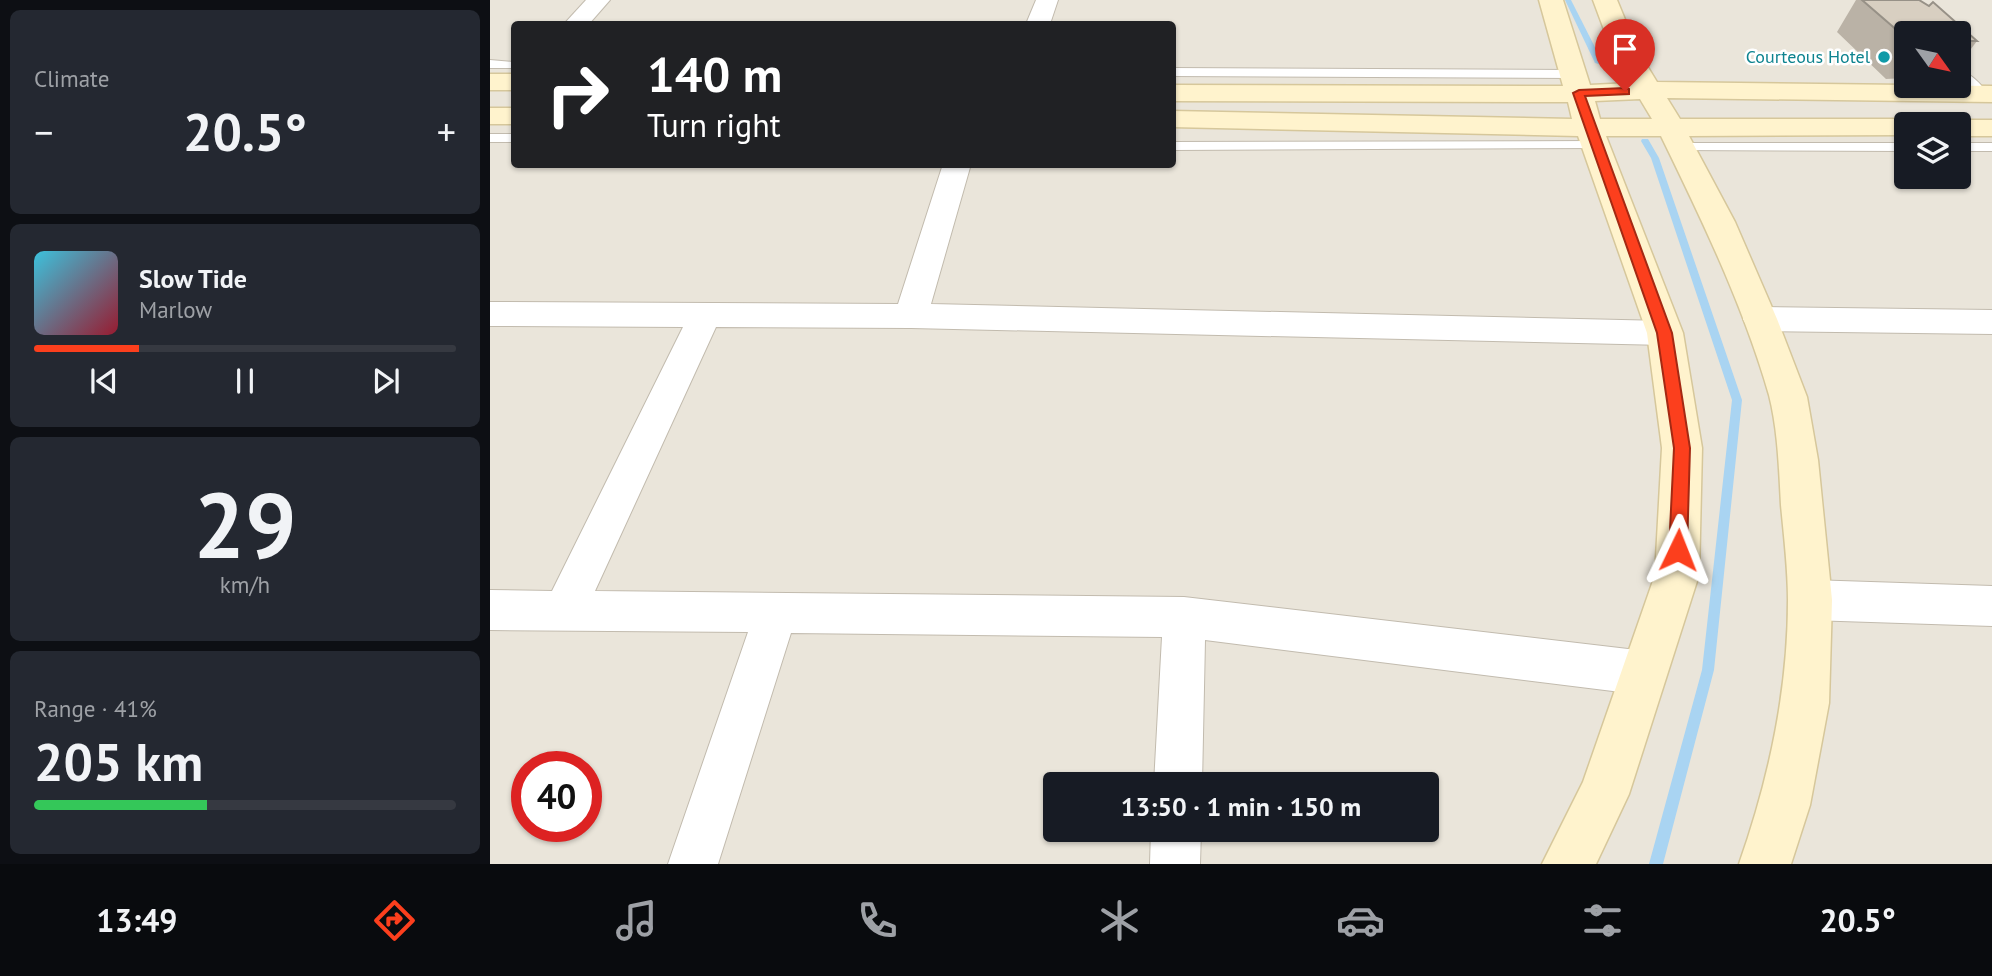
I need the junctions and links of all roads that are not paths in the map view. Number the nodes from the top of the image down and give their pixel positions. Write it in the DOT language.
graph roads {
  1 [pos="598,0"];
  2 [pos="1047,0"];
  3 [pos="1551,0"];
  4 [pos="1605,0"];
  5 [pos="579,21"];
  6 [pos="1039,21"];
  7 [pos="490,64"];
  8 [pos="511,65"];
  9 [pos="1176,72"];
  10 [pos="490,82"];
  11 [pos="511,82"];
  12 [pos="1975,89"];
  13 [pos="1648,90"];
  14 [pos="1176,93"];
  15 [pos="1584,110"];
  16 [pos="490,116"];
  17 [pos="511,116"];
  18 [pos="1176,119"];
  19 [pos="1894,127"];
  20 [pos="1971,128"];
  21 [pos="1992,128"];
  22 [pos="1675,136"];
  23 [pos="490,138"];
  24 [pos="511,138"];
  25 [pos="1176,146"];
  26 [pos="1894,146"];
  27 [pos="1971,147"];
  28 [pos="1992,147"];
  29 [pos="956,168"];
  30 [pos="490,314"];
  31 [pos="705,315"];
  32 [pos="911,316"];
  33 [pos="1760,319"];
  34 [pos="1992,323"];
  35 [pos="1665,333"];
  36 [pos="1811,600"];
  37 [pos="1992,606"];
  38 [pos="490,610"];
  39 [pos="564,611"];
  40 [pos="776,613"];
  41 [pos="1184,617"];
  42 [pos="1644,673"];
  43 [pos="1178,772"];
  44 [pos="1176,842"];
  45 [pos="693,864"];
  46 [pos="1175,864"];
  47 [pos="1568,864"];
  48 [pos="1765,864"];
  1 -- 5 [label="street"];
  2 -- 6 [label="street"];
  3 -- 15 [label="street"];
  4 -- 13 [label="street"];
  7 -- 8 [label="lane"];
  9 -- 15 [label="lane"];
  10 -- 11 [label="street"];
  12 -- 13 [label="street"];
  13 -- 15 [label="street"];
  13 -- 22 [label="street"];
  14 -- 15 [label="street"];
  15 -- 18 [label="street"];
  15 -- 22 [label="street"];
  15 -- 25 [label="lane"];
  15 -- 35 [label="street"];
  16 -- 17 [label="street"];
  19 -- 22 [label="street"];
  20 -- 21 [label="street"];
  22 -- 26 [label="lane"];
  22 -- 33 [label="street"];
  23 -- 24 [label="lane"];
  27 -- 28 [label="lane"];
  29 -- 32 [label="street"];
  30 -- 31 [label="street"];
  31 -- 32 [label="street"];
  31 -- 39 [label="street"];
  32 -- 35 [label="street"];
  33 -- 34 [label="street"];
  33 -- 36 [label="street"];
  35 -- 42 [label="street"];
  36 -- 37 [label="street"];
  36 -- 48 [label="street"];
  38 -- 39 [label="street"];
  39 -- 40 [label="street"];
  40 -- 41 [label="street"];
  40 -- 45 [label="street"];
  41 -- 42 [label="street"];
  41 -- 43 [label="street"];
  42 -- 47 [label="street"];
  44 -- 46 [label="street"];
}
